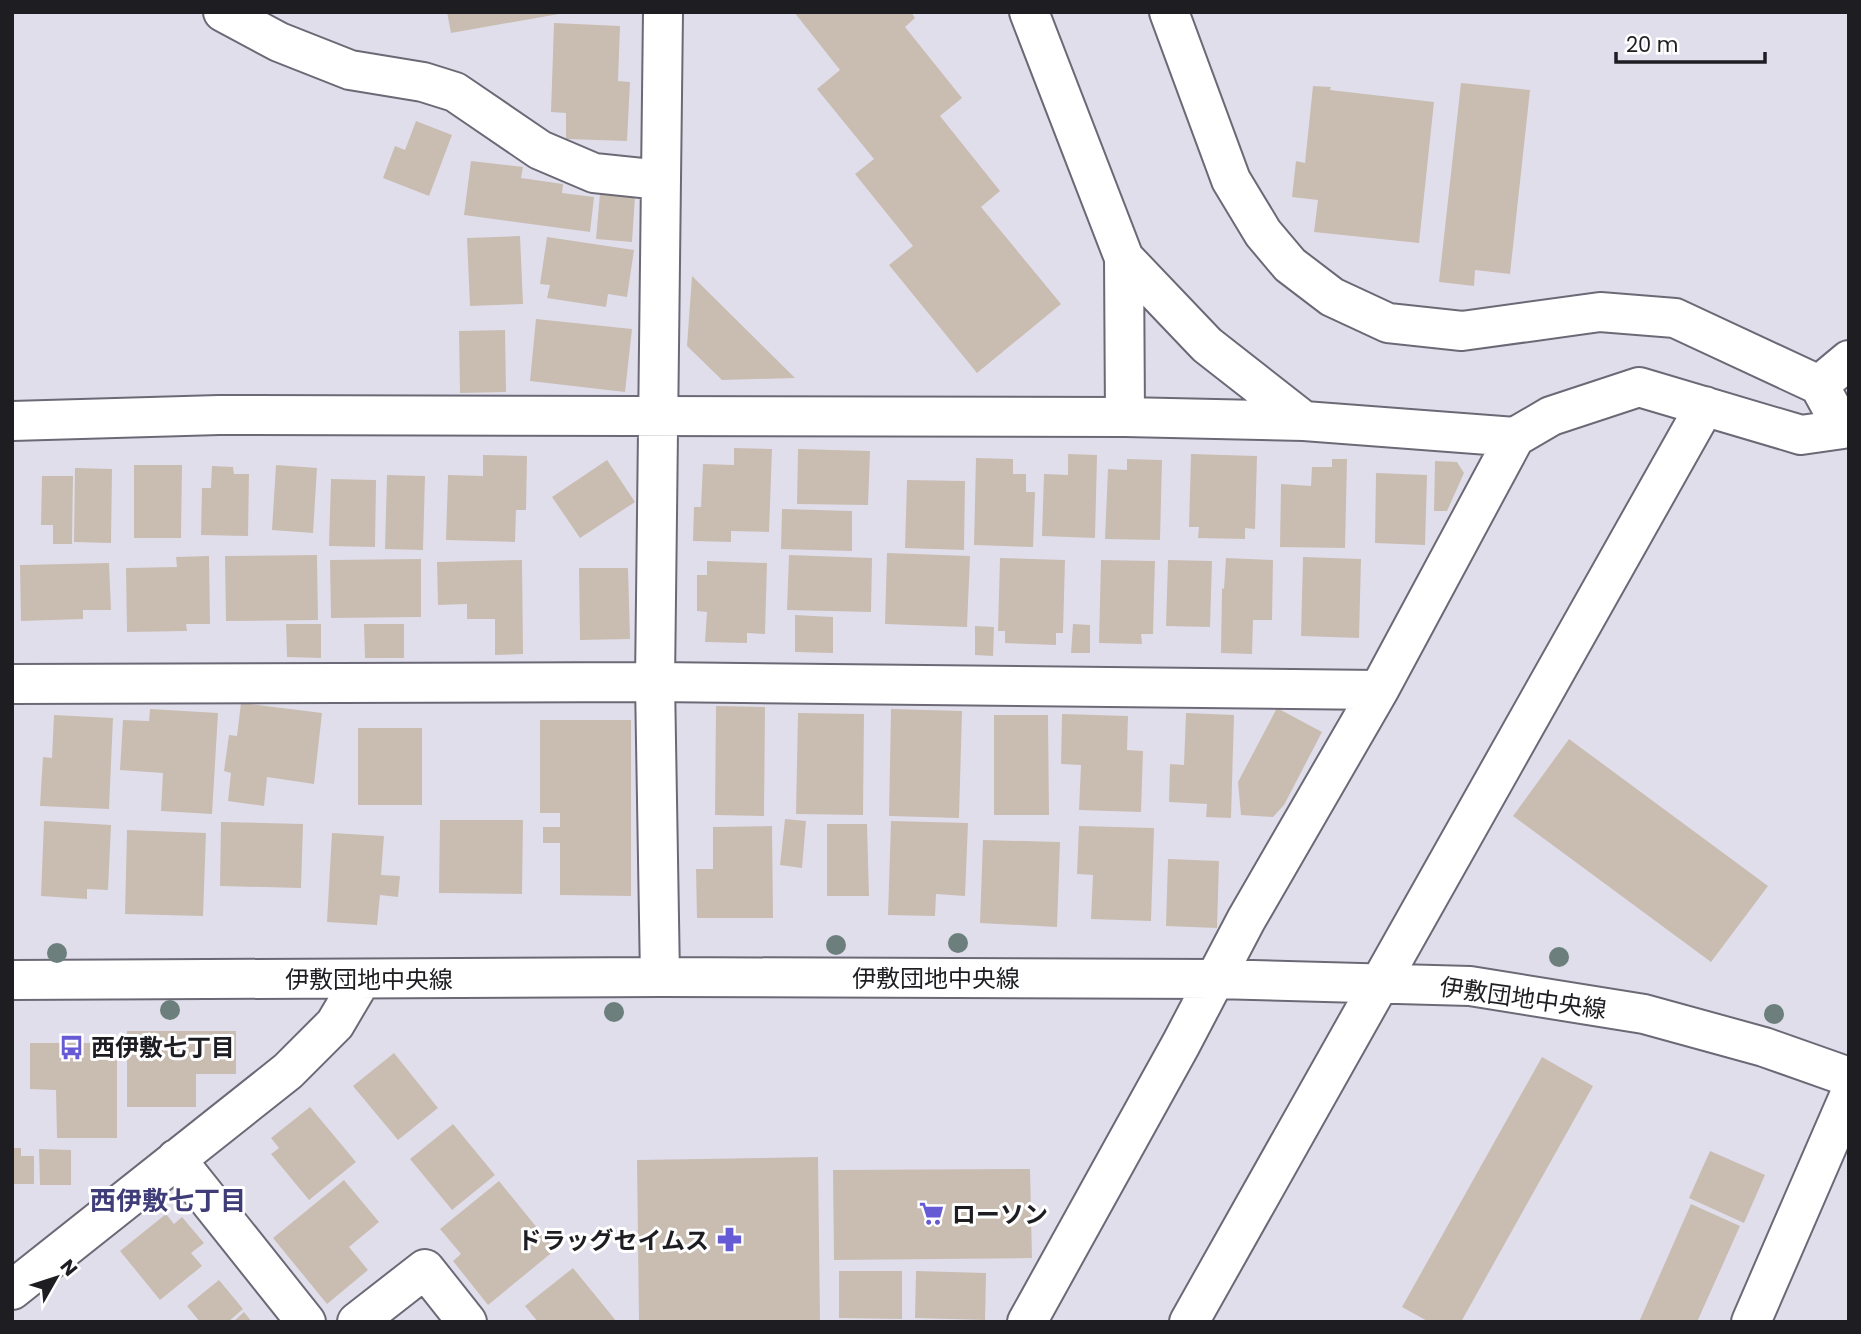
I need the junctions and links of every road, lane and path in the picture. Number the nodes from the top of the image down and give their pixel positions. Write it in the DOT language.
graph roads {
  1 [pos="223,12"];
  2 [pos="663,12"];
  3 [pos="1029,12"];
  4 [pos="1169,12"];
  5 [pos="661,180"];
  6 [pos="1124,258"];
  7 [pos="1849,359"];
  8 [pos="1819,386"];
  9 [pos="1705,406"];
  10 [pos="659,417"];
  11 [pos="1125,417"];
  12 [pos="12,421"];
  13 [pos="1304,421"];
  14 [pos="1846,431"];
  15 [pos="1516,438"];
  16 [pos="655,682"];
  17 [pos="12,684"];
  18 [pos="1379,690"];
  19 [pos="660,977"];
  20 [pos="1215,979"];
  21 [pos="12,980"];
  22 [pos="361,980"];
  23 [pos="1378,984"];
  24 [pos="1849,1077"];
  25 [pos="1849,1096"];
  26 [pos="1840,1142"];
  27 [pos="176,1160"];
  28 [pos="17,1283"];
  29 [pos="306,1322"];
  30 [pos="358,1322"];
  31 [pos="467,1322"];
  32 [pos="1027,1322"];
  33 [pos="1189,1322"];
  34 [pos="1751,1322"];
  1 -- 5 [label="street"];
  2 -- 5 [label="street"];
  3 -- 6 [label="street"];
  4 -- 8 [label="street"];
  5 -- 10 [label="street"];
  6 -- 11 [label="street"];
  6 -- 13 [label="street"];
  7 -- 8 [label="street"];
  8 -- 14 [label="street"];
  9 -- 14 [label="street"];
  9 -- 15 [label="street"];
  9 -- 23 [label="street"];
  10 -- 11 [label="street"];
  10 -- 12 [label="street"];
  10 -- 16 [label="street"];
  11 -- 13 [label="street"];
  13 -- 15 [label="street"];
  15 -- 18 [label="street"];
  16 -- 17 [label="street"];
  16 -- 18 [label="street"];
  16 -- 19 [label="street"];
  18 -- 20 [label="street"];
  19 -- 20 [label="street, 伊敷団地中央線"];
  19 -- 22 [label="street, 伊敷団地中央線"];
  20 -- 23 [label="street, 伊敷団地中央線"];
  20 -- 32 [label="street"];
  21 -- 22 [label="street, 伊敷団地中央線"];
  22 -- 27 [label="street"];
  23 -- 24 [label="street, 伊敷団地中央線"];
  23 -- 33 [label="street"];
  25 -- 26 [label="street"];
  26 -- 34 [label="street"];
  27 -- 28 [label="street"];
  27 -- 29 [label="street"];
  30 -- 31 [label="street"];
}
